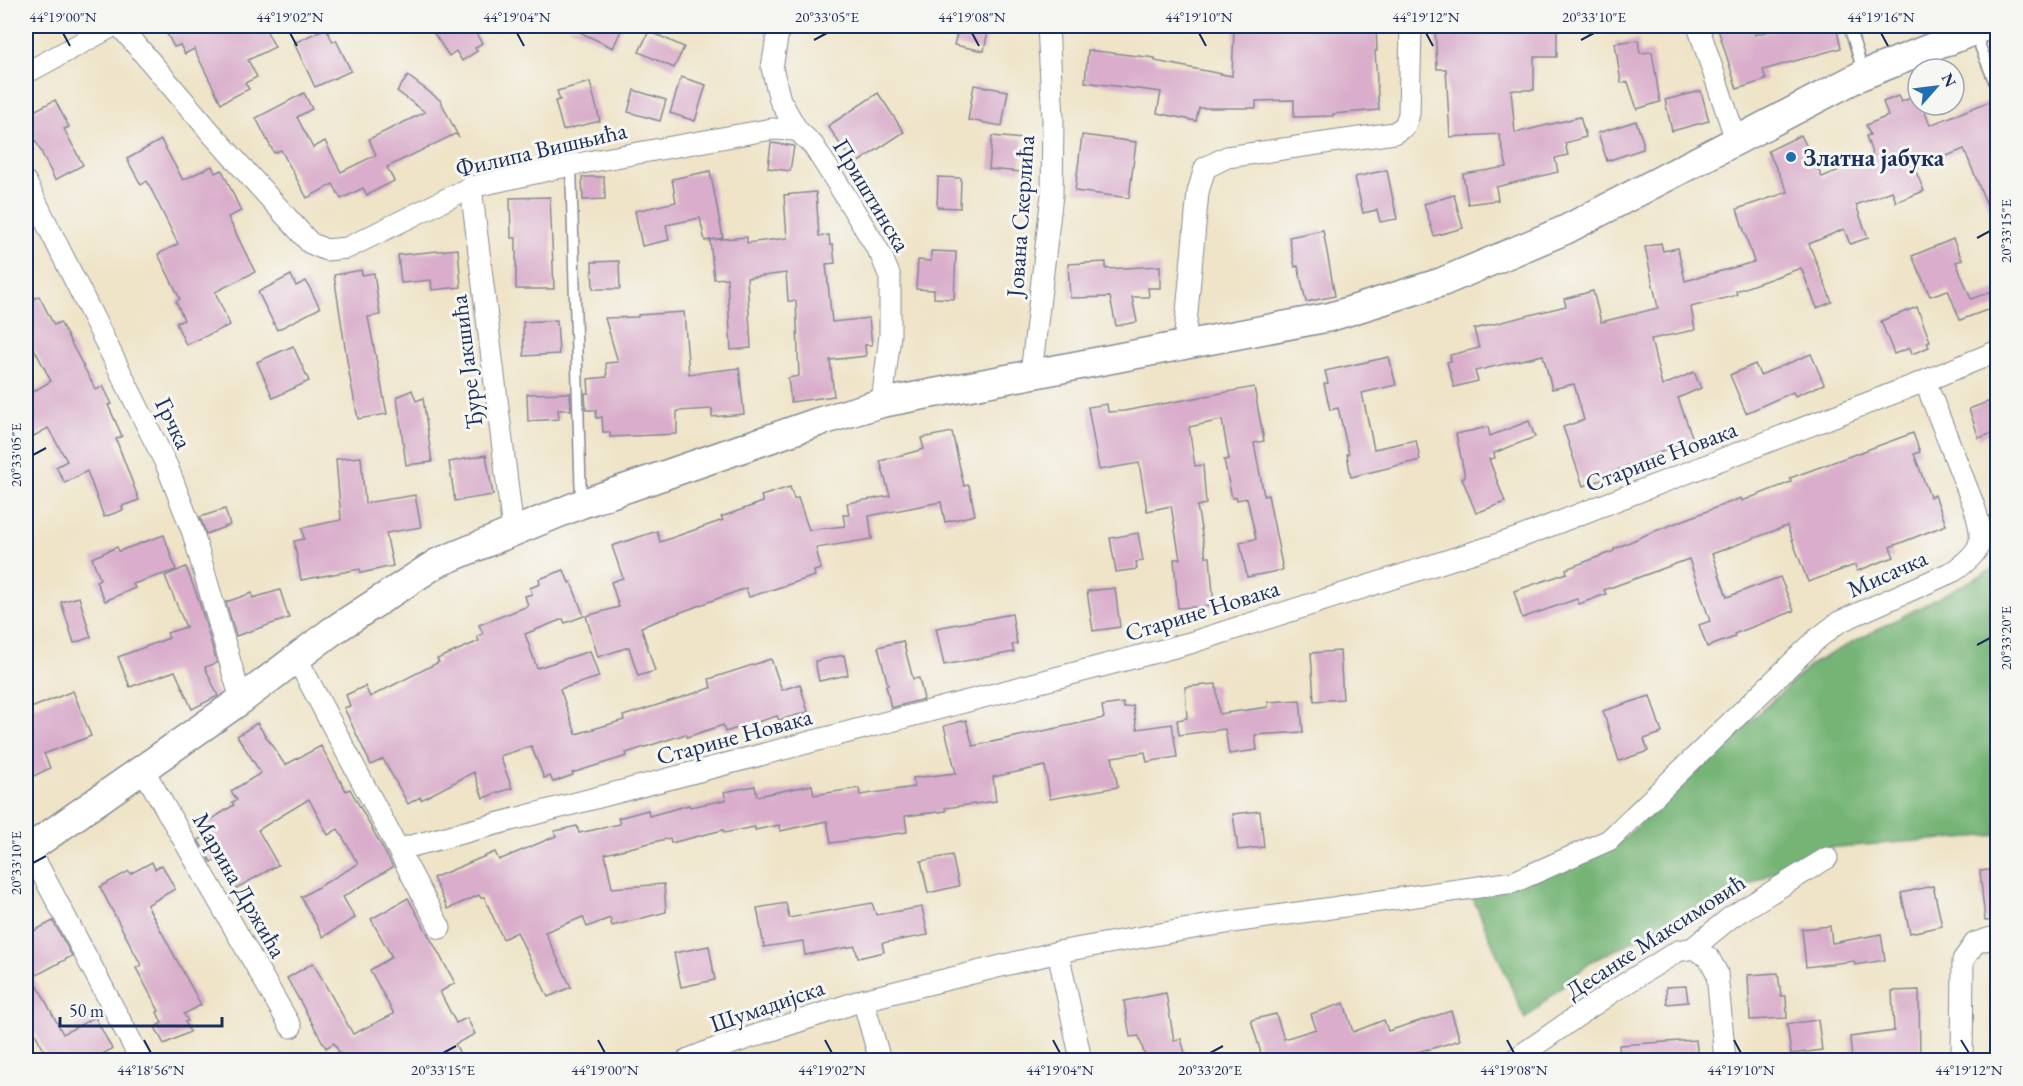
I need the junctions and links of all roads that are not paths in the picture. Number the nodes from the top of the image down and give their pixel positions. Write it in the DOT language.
graph roads {
  1 [pos="113,26"];
  2 [pos="120,26"];
  3 [pos="779,26"];
  4 [pos="1048,26"];
  5 [pos="1411,26"];
  6 [pos="1698,26"];
  7 [pos="1849,26"];
  8 [pos="1980,28"];
  9 [pos="26,73"];
  10 [pos="1864,74"];
  11 [pos="1998,91"];
  12 [pos="796,130"];
  13 [pos="1736,140"];
  14 [pos="572,165"];
  15 [pos="26,182"];
  16 [pos="471,187"];
  17 [pos="1184,345"];
  18 [pos="1998,351"];
  19 [pos="1030,374"];
  20 [pos="1925,381"];
  21 [pos="882,403"];
  22 [pos="581,504"];
  23 [pos="513,531"];
  24 [pos="297,659"];
  25 [pos="241,700"];
  26 [pos="1687,766"];
  27 [pos="143,769"];
  28 [pos="27,848"];
  29 [pos="400,849"];
  30 [pos="1827,858"];
  31 [pos="440,928"];
  32 [pos="1998,936"];
  33 [pos="1693,948"];
  34 [pos="1058,952"];
  35 [pos="863,1000"];
  36 [pos="291,1027"];
  37 [pos="141,1060"];
  38 [pos="687,1060"];
  39 [pos="880,1060"];
  40 [pos="1081,1060"];
  41 [pos="1514,1060"];
  42 [pos="1725,1060"];
  43 [pos="1962,1060"];
  1 -- 9 [label="street"];
  2 -- 16 [label="street, Филипа Вишњића"];
  3 -- 12 [label="street, Приштинска"];
  4 -- 19 [label="street, Јована Скерлића"];
  5 -- 17 [label="street"];
  6 -- 13 [label="street"];
  7 -- 10 [label="lane"];
  8 -- 10 [label="main road"];
  8 -- 11 [label="lane"];
  10 -- 13 [label="main road"];
  12 -- 14 [label="street, Филипа Вишњића"];
  12 -- 21 [label="street, Приштинска"];
  13 -- 17 [label="main road"];
  14 -- 16 [label="street, Филипа Вишњића"];
  14 -- 22 [label="lane"];
  15 -- 25 [label="street, Грчка"];
  16 -- 23 [label="street, Ђуре Јакшића"];
  17 -- 19 [label="main road"];
  18 -- 20 [label="street, Старине Новака"];
  19 -- 21 [label="main road"];
  20 -- 26 [label="street, Мисачка"];
  20 -- 29 [label="street, Старине Новака"];
  21 -- 22 [label="main road"];
  22 -- 23 [label="main road"];
  23 -- 24 [label="main road"];
  24 -- 25 [label="main road"];
  24 -- 29 [label="street"];
  25 -- 27 [label="main road"];
  26 -- 34 [label="street, Шумадијска"];
  27 -- 28 [label="main road"];
  27 -- 36 [label="street, Марина Држића"];
  28 -- 37 [label="street"];
  29 -- 31 [label="street"];
  30 -- 33 [label="street, Десанке Максимовић"];
  32 -- 43 [label="street"];
  33 -- 41 [label="street, Десанке Максимовић"];
  33 -- 42 [label="street"];
  34 -- 35 [label="street, Шумадијска"];
  34 -- 40 [label="street"];
  35 -- 38 [label="street, Шумадијска"];
  35 -- 39 [label="street"];
}
